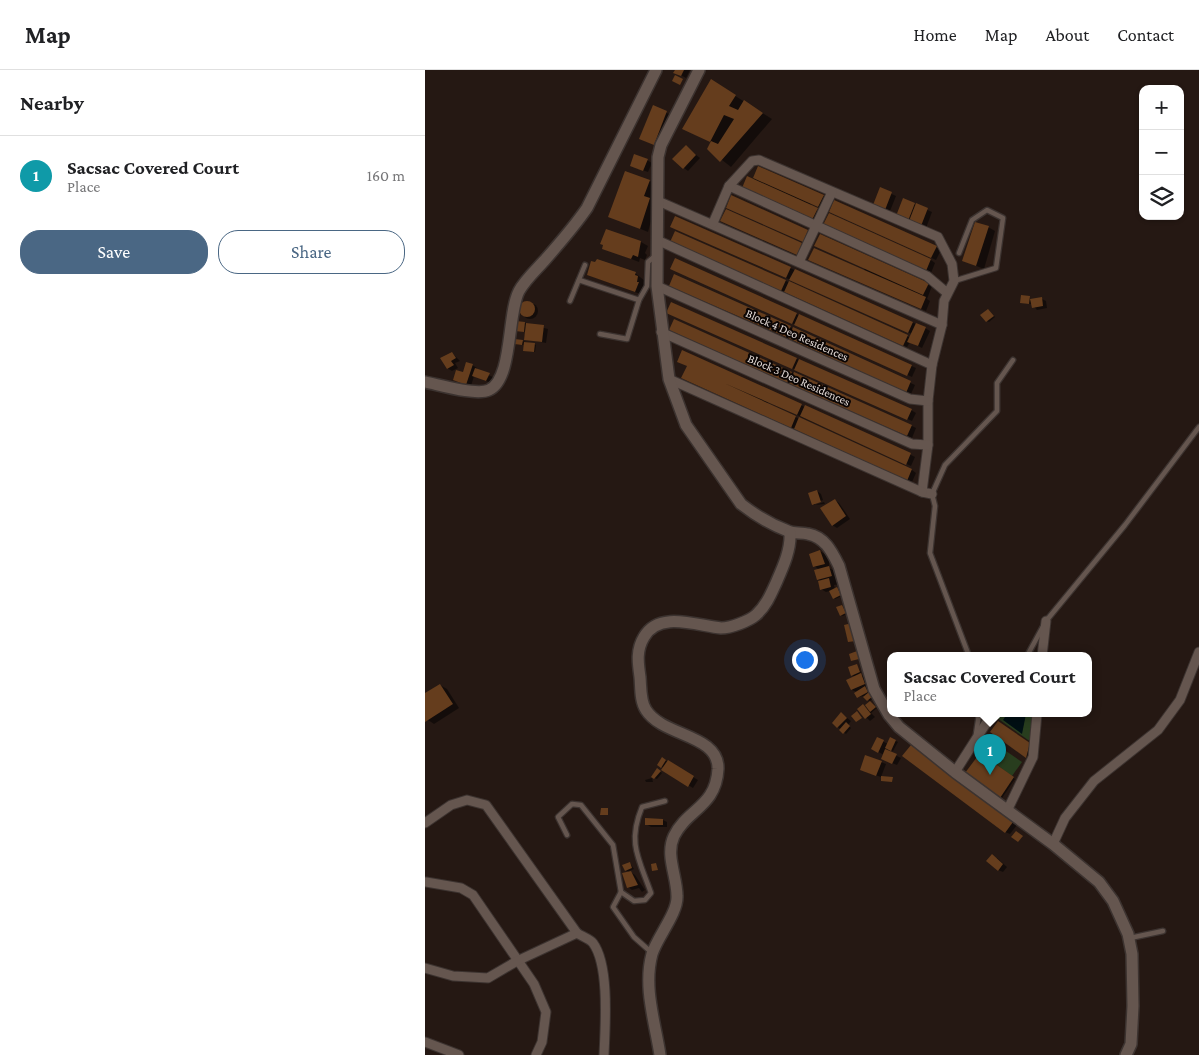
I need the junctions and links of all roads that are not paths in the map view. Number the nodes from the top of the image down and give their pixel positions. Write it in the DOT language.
graph roads {
  1 [pos="655,70"];
  2 [pos="699,70"];
  3 [pos="729,186"];
  4 [pos="833,192"];
  5 [pos="657,201"];
  6 [pos="713,223"];
  7 [pos="816,226"];
  8 [pos="657,240"];
  9 [pos="959,253"];
  10 [pos="657,256"];
  11 [pos="799,262"];
  12 [pos="585,265"];
  13 [pos="579,280"];
  14 [pos="954,281"];
  15 [pos="657,286"];
  16 [pos="946,292"];
  17 [pos="639,300"];
  18 [pos="570,301"];
  19 [pos="941,325"];
  20 [pos="661,332"];
  21 [pos="600,334"];
  22 [pos="1013,360"];
  23 [pos="932,365"];
  24 [pos="669,379"];
  25 [pos="425,382"];
  26 [pos="928,401"];
  27 [pos="1199,428"];
  28 [pos="928,445"];
  29 [pos="921,492"];
  30 [pos="932,494"];
  31 [pos="791,532"];
  32 [pos="1046,621"];
  33 [pos="967,652"];
  34 [pos="1029,652"];
  35 [pos="1042,652"];
  36 [pos="1199,652"];
  37 [pos="887,712"];
  38 [pos="891,717"];
  39 [pos="979,717"];
  40 [pos="990,717"];
  41 [pos="1037,717"];
  42 [pos="975,743"];
  43 [pos="955,772"];
  44 [pos="665,801"];
  45 [pos="1007,811"];
  46 [pos="425,823"];
  47 [pos="567,835"];
  48 [pos="1053,844"];
  49 [pos="426,882"];
  50 [pos="621,892"];
  51 [pos="1163,930"];
  52 [pos="577,933"];
  53 [pos="1129,938"];
  54 [pos="652,953"];
  55 [pos="517,961"];
  56 [pos="425,968"];
  57 [pos="425,1042"];
  58 [pos="459,1055"];
  59 [pos="536,1055"];
  60 [pos="604,1055"];
  61 [pos="660,1055"];
  62 [pos="1126,1055"];
  1 -- 25 [label="street"];
  2 -- 5 [label="street"];
  3 -- 4 [label="street"];
  3 -- 6 [label="street"];
  3 -- 7 [label="street"];
  4 -- 7 [label="street"];
  4 -- 14 [label="street"];
  5 -- 6 [label="street"];
  5 -- 8 [label="street"];
  6 -- 11 [label="street"];
  7 -- 11 [label="street"];
  7 -- 16 [label="street"];
  8 -- 10 [label="street"];
  8 -- 23 [label="street"];
  9 -- 14 [label="lane"];
  10 -- 15 [label="street"];
  10 -- 17 [label="lane"];
  11 -- 19 [label="street"];
  12 -- 13 [label="lane"];
  13 -- 17 [label="lane"];
  13 -- 18 [label="lane"];
  14 -- 16 [label="street"];
  15 -- 20 [label="street"];
  15 -- 26 [label="street, Block 4 Deo Residences"];
  16 -- 19 [label="street"];
  17 -- 21 [label="lane"];
  19 -- 23 [label="street"];
  20 -- 24 [label="street"];
  20 -- 28 [label="street, Block 3 Deo Residences"];
  22 -- 30 [label="lane"];
  23 -- 26 [label="street"];
  24 -- 29 [label="street"];
  24 -- 31 [label="street"];
  26 -- 28 [label="street"];
  27 -- 32 [label="lane"];
  28 -- 29 [label="street"];
  29 -- 30 [label="street"];
  30 -- 33 [label="lane"];
  31 -- 37 [label="street"];
  31 -- 54 [label="street"];
  32 -- 34 [label="lane"];
  32 -- 35 [label="street"];
  36 -- 48 [label="street"];
  38 -- 43 [label="street"];
  39 -- 42 [label="lane"];
  40 -- 42 [label="street"];
  41 -- 45 [label="street"];
  42 -- 43 [label="street"];
  43 -- 45 [label="street"];
  44 -- 50 [label="lane"];
  45 -- 48 [label="street"];
  46 -- 52 [label="street"];
  47 -- 50 [label="lane"];
  48 -- 53 [label="street"];
  49 -- 55 [label="street"];
  50 -- 54 [label="lane"];
  51 -- 53 [label="lane"];
  52 -- 55 [label="street"];
  52 -- 60 [label="street"];
  53 -- 62 [label="street"];
  54 -- 61 [label="street"];
  55 -- 56 [label="street"];
  55 -- 59 [label="street"];
  57 -- 58 [label="street"];
}
